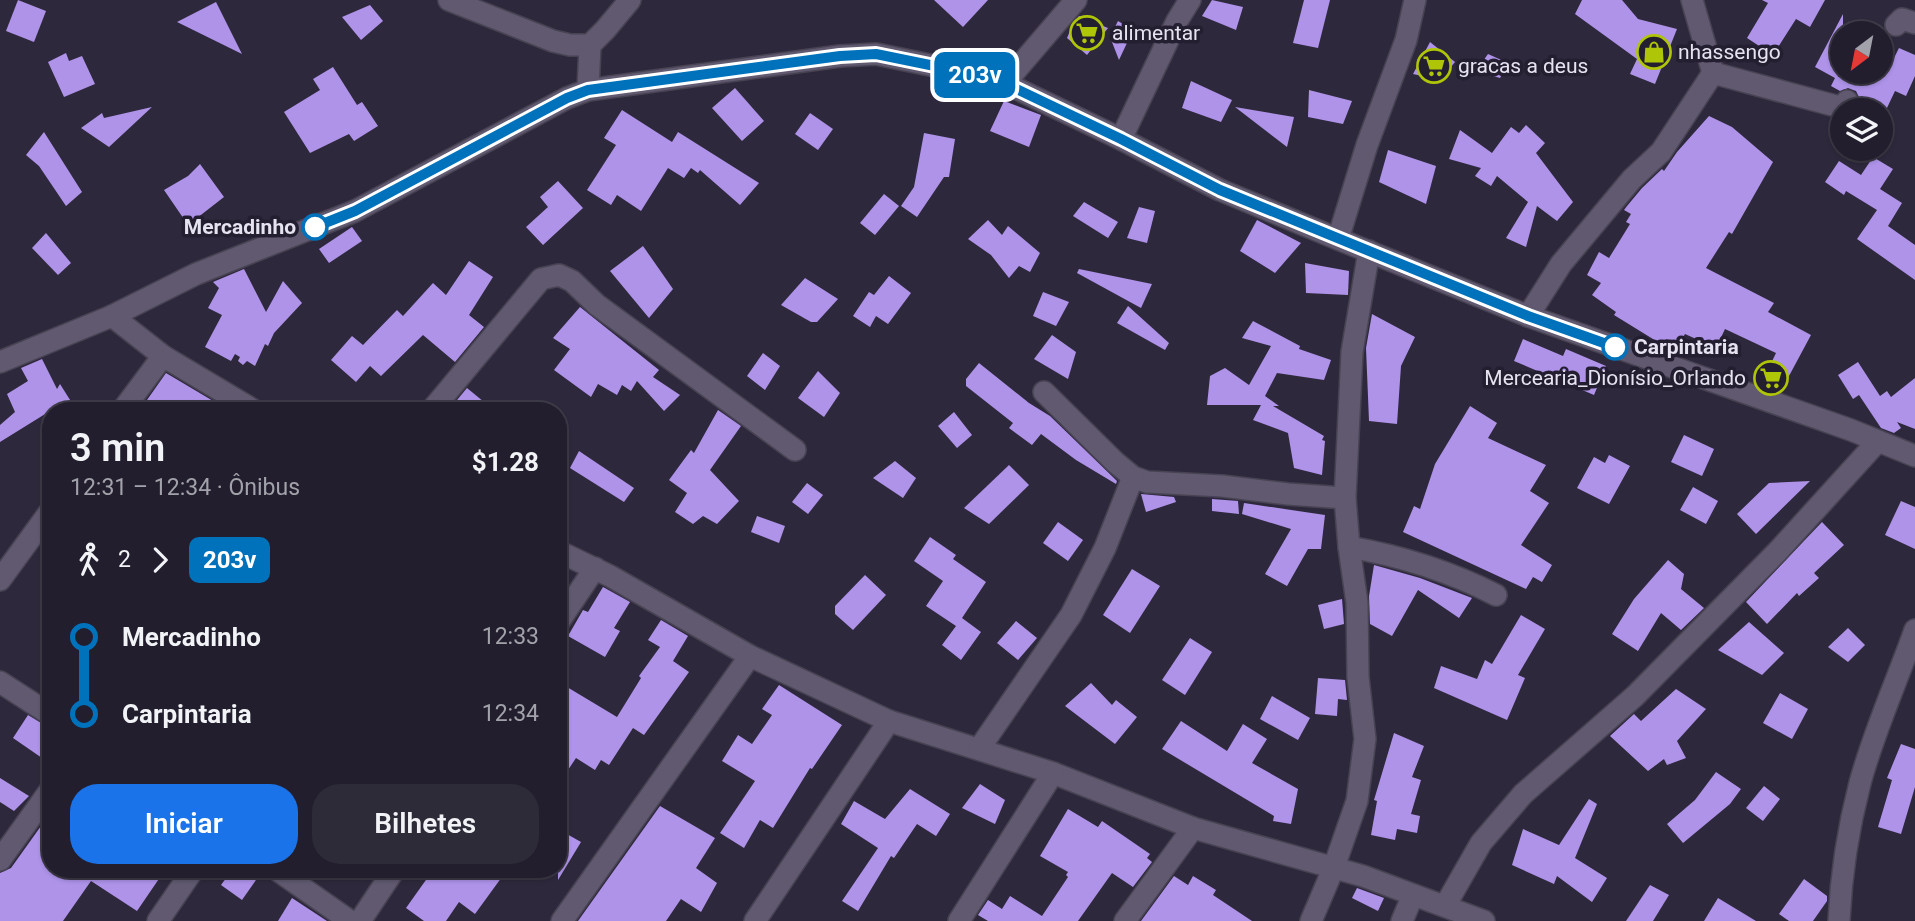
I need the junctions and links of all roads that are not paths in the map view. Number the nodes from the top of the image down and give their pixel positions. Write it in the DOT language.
graph roads {
  1 [pos="449,0"];
  2 [pos="630,0"];
  3 [pos="1076,0"];
  4 [pos="1191,0"];
  5 [pos="1415,0"];
  6 [pos="1692,0"];
  7 [pos="590,45"];
  8 [pos="1713,73"];
  9 [pos="1004,83"];
  10 [pos="588,90"];
  11 [pos="1830,104"];
  12 [pos="1121,139"];
  13 [pos="1338,239"];
  14 [pos="1369,251"];
  15 [pos="112,316"];
  16 [pos="1528,316"];
  17 [pos="163,356"];
  18 [pos="0,362"];
  19 [pos="1044,392"];
  20 [pos="129,402"];
  21 [pos="240,402"];
  22 [pos="438,402"];
  23 [pos="1878,441"];
  24 [pos="795,450"];
  25 [pos="1915,456"];
  26 [pos="1133,477"];
  27 [pos="1345,498"];
  28 [pos="42,522"];
  29 [pos="1349,547"];
  30 [pos="567,555"];
  31 [pos="595,568"];
  32 [pos="0,580"];
  33 [pos="1496,596"];
  34 [pos="567,610"];
  35 [pos="1915,630"];
  36 [pos="750,656"];
  37 [pos="0,682"];
  38 [pos="42,709"];
  39 [pos="889,721"];
  40 [pos="979,749"];
  41 [pos="1053,773"];
  42 [pos="42,802"];
  43 [pos="1194,828"];
  44 [pos="0,860"];
  45 [pos="1334,867"];
  46 [pos="188,878"];
  47 [pos="288,878"];
  48 [pos="389,878"];
  49 [pos="1413,895"];
  50 [pos="1445,906"];
  51 [pos="158,921"];
  52 [pos="350,921"];
  53 [pos="360,921"];
  54 [pos="562,921"];
  55 [pos="755,921"];
  56 [pos="959,921"];
  57 [pos="1125,921"];
  58 [pos="1311,921"];
  59 [pos="1402,921"];
  60 [pos="1484,921"];
  61 [pos="1839,921"];
  1 -- 7 [label="street"];
  2 -- 7 [label="street"];
  3 -- 9 [label="street"];
  4 -- 12 [label="street"];
  5 -- 13 [label="street"];
  6 -- 8 [label="street"];
  7 -- 10 [label="street"];
  8 -- 11 [label="street"];
  8 -- 16 [label="street"];
  9 -- 10 [label="street"];
  9 -- 12 [label="street"];
  10 -- 15 [label="street"];
  12 -- 13 [label="street"];
  13 -- 14 [label="street"];
  14 -- 16 [label="street"];
  14 -- 27 [label="street"];
  15 -- 17 [label="street"];
  15 -- 18 [label="street"];
  16 -- 23 [label="street"];
  17 -- 20 [label="street"];
  17 -- 21 [label="street"];
  19 -- 26 [label="street"];
  22 -- 24 [label="street"];
  23 -- 25 [label="street"];
  23 -- 50 [label="street"];
  26 -- 27 [label="street"];
  26 -- 40 [label="street"];
  27 -- 29 [label="street"];
  28 -- 32 [label="street"];
  29 -- 33 [label="street"];
  29 -- 45 [label="street"];
  30 -- 31 [label="street"];
  31 -- 34 [label="street"];
  31 -- 36 [label="street"];
  35 -- 61 [label="street"];
  36 -- 39 [label="street"];
  36 -- 54 [label="street"];
  37 -- 38 [label="street"];
  39 -- 40 [label="street"];
  39 -- 55 [label="street"];
  40 -- 41 [label="street"];
  41 -- 43 [label="street"];
  41 -- 56 [label="street"];
  42 -- 44 [label="street"];
  43 -- 45 [label="street"];
  43 -- 57 [label="street"];
  45 -- 49 [label="street"];
  45 -- 58 [label="street"];
  46 -- 51 [label="street"];
  47 -- 52 [label="street"];
  48 -- 53 [label="street"];
  49 -- 50 [label="street"];
  49 -- 59 [label="street"];
  50 -- 60 [label="street"];
}
